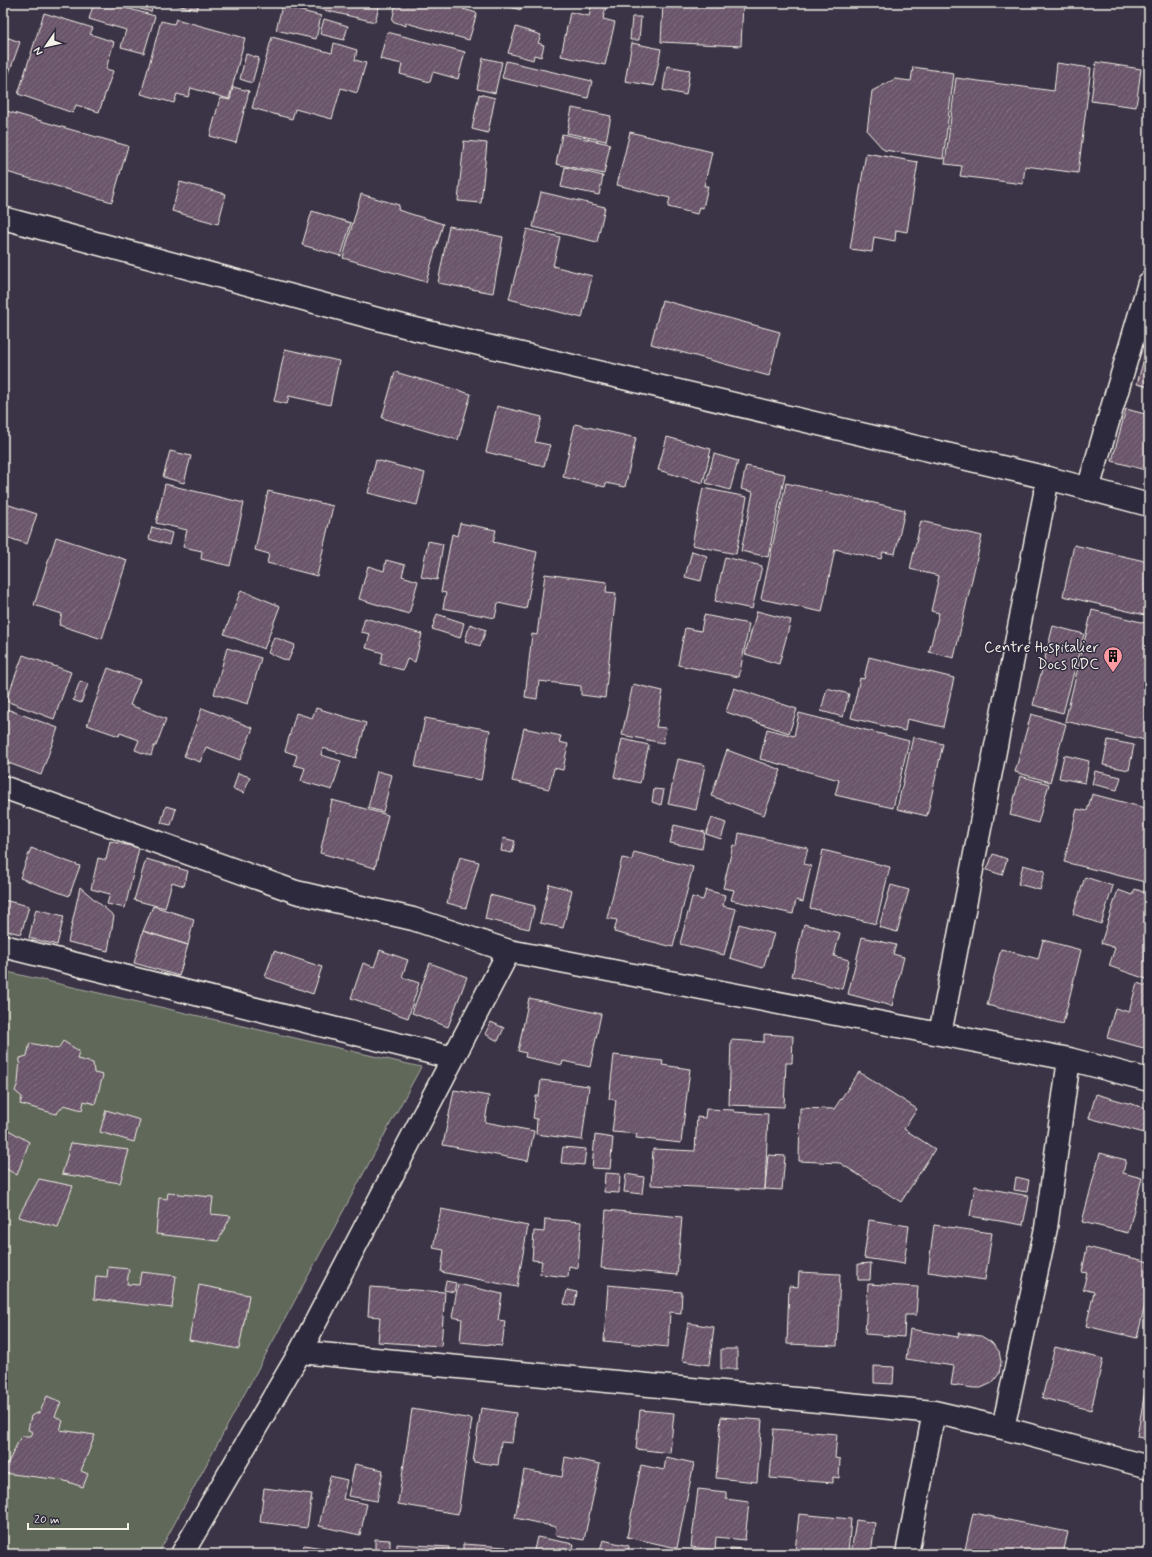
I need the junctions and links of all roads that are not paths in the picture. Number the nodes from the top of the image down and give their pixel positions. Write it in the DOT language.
graph roads {
  1 [pos="3,218"];
  2 [pos="1149,283"];
  3 [pos="1048,478"];
  4 [pos="1088,489"];
  5 [pos="1149,505"];
  6 [pos="3,787"];
  7 [pos="3,946"];
  8 [pos="508,951"];
  9 [pos="940,1034"];
  10 [pos="453,1058"];
  11 [pos="1070,1059"];
  12 [pos="1149,1080"];
  13 [pos="300,1352"];
  14 [pos="934,1412"];
  15 [pos="1003,1428"];
  16 [pos="1149,1468"];
  17 [pos="182,1554"];
  18 [pos="907,1554"];
  1 -- 3 [label="street"];
  2 -- 4 [label="street"];
  3 -- 4 [label="street"];
  3 -- 9 [label="street"];
  4 -- 5 [label="street"];
  6 -- 8 [label="street"];
  7 -- 10 [label="street"];
  8 -- 9 [label="street"];
  8 -- 10 [label="street"];
  9 -- 11 [label="street"];
  10 -- 13 [label="street"];
  11 -- 12 [label="street"];
  11 -- 15 [label="street"];
  13 -- 14 [label="street"];
  13 -- 17 [label="street"];
  14 -- 15 [label="street"];
  14 -- 18 [label="street"];
  15 -- 16 [label="street"];
}
